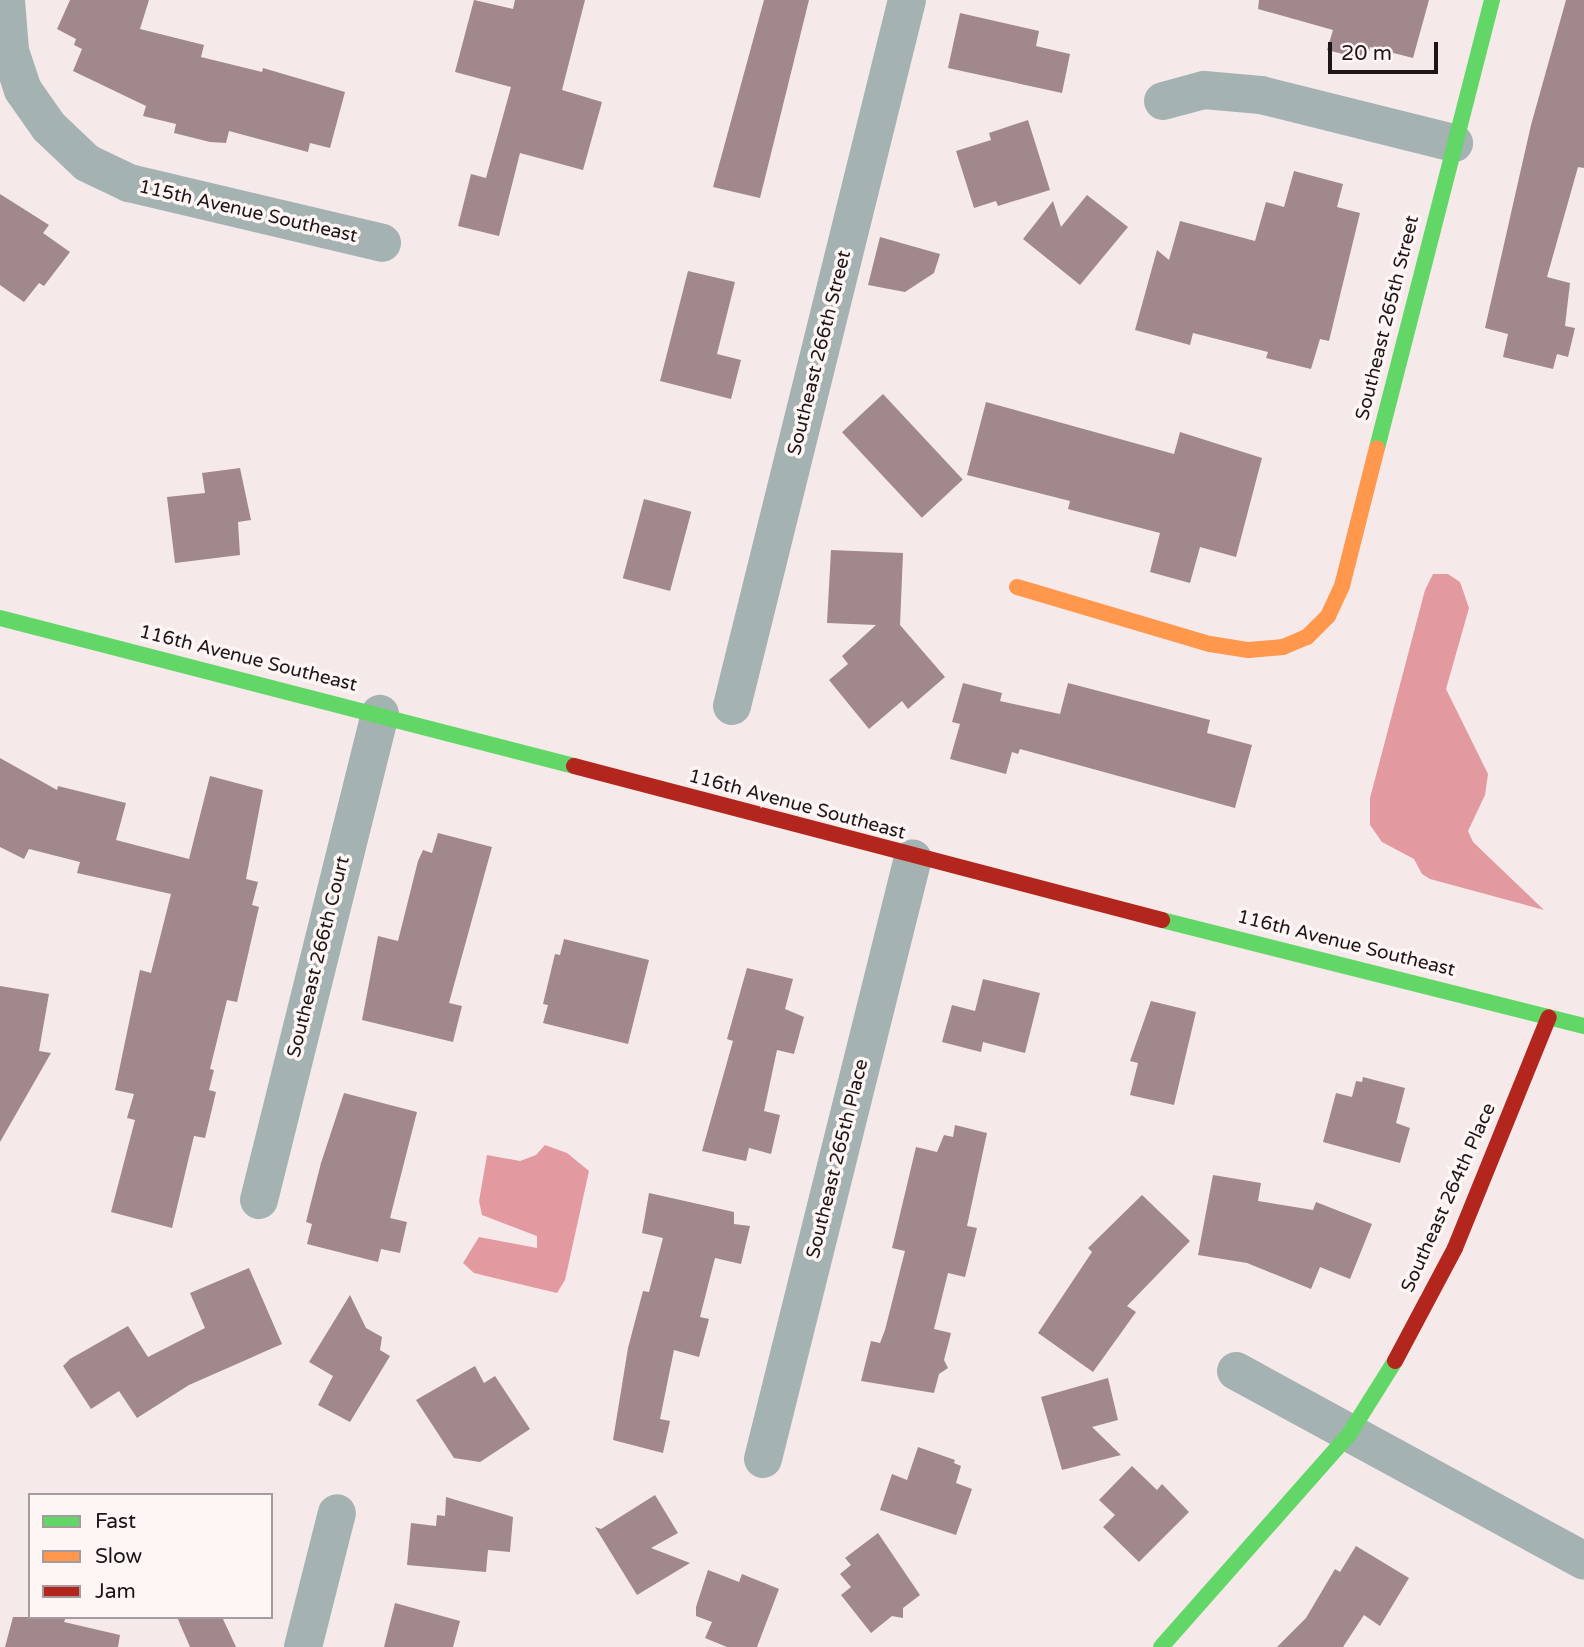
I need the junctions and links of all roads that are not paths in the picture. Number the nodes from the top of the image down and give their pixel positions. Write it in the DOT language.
graph roads {
  1 [pos="6,0"];
  2 [pos="907,0"];
  3 [pos="1492,0"];
  4 [pos="1163,102"];
  5 [pos="1454,143"];
  6 [pos="382,243"];
  7 [pos="1017,587"];
  8 [pos="0,618"];
  9 [pos="733,706"];
  10 [pos="380,714"];
  11 [pos="913,858"];
  12 [pos="1549,1017"];
  13 [pos="1584,1026"];
  14 [pos="259,1200"];
  15 [pos="1236,1371"];
  16 [pos="1348,1436"];
  17 [pos="763,1459"];
  18 [pos="337,1513"];
  19 [pos="1584,1561"];
  20 [pos="303,1647"];
  21 [pos="1161,1647"];
  1 -- 6 [label="street, 115th Avenue Southeast"];
  2 -- 9 [label="street, Southeast 266th Street"];
  3 -- 5 [label="street, Southeast 265th Street"];
  4 -- 5 [label="street"];
  5 -- 7 [label="street, Southeast 265th Street"];
  8 -- 10 [label="street, 116th Avenue Southeast"];
  10 -- 11 [label="street, 116th Avenue Southeast"];
  10 -- 14 [label="street, Southeast 266th Court"];
  11 -- 12 [label="street, 116th Avenue Southeast"];
  11 -- 17 [label="street, Southeast 265th Place"];
  12 -- 13 [label="street, 116th Avenue Southeast"];
  12 -- 16 [label="street, Southeast 264th Place"];
  15 -- 16 [label="street"];
  16 -- 19 [label="street"];
  16 -- 21 [label="street, Southeast 264th Place"];
  18 -- 20 [label="street"];
}
